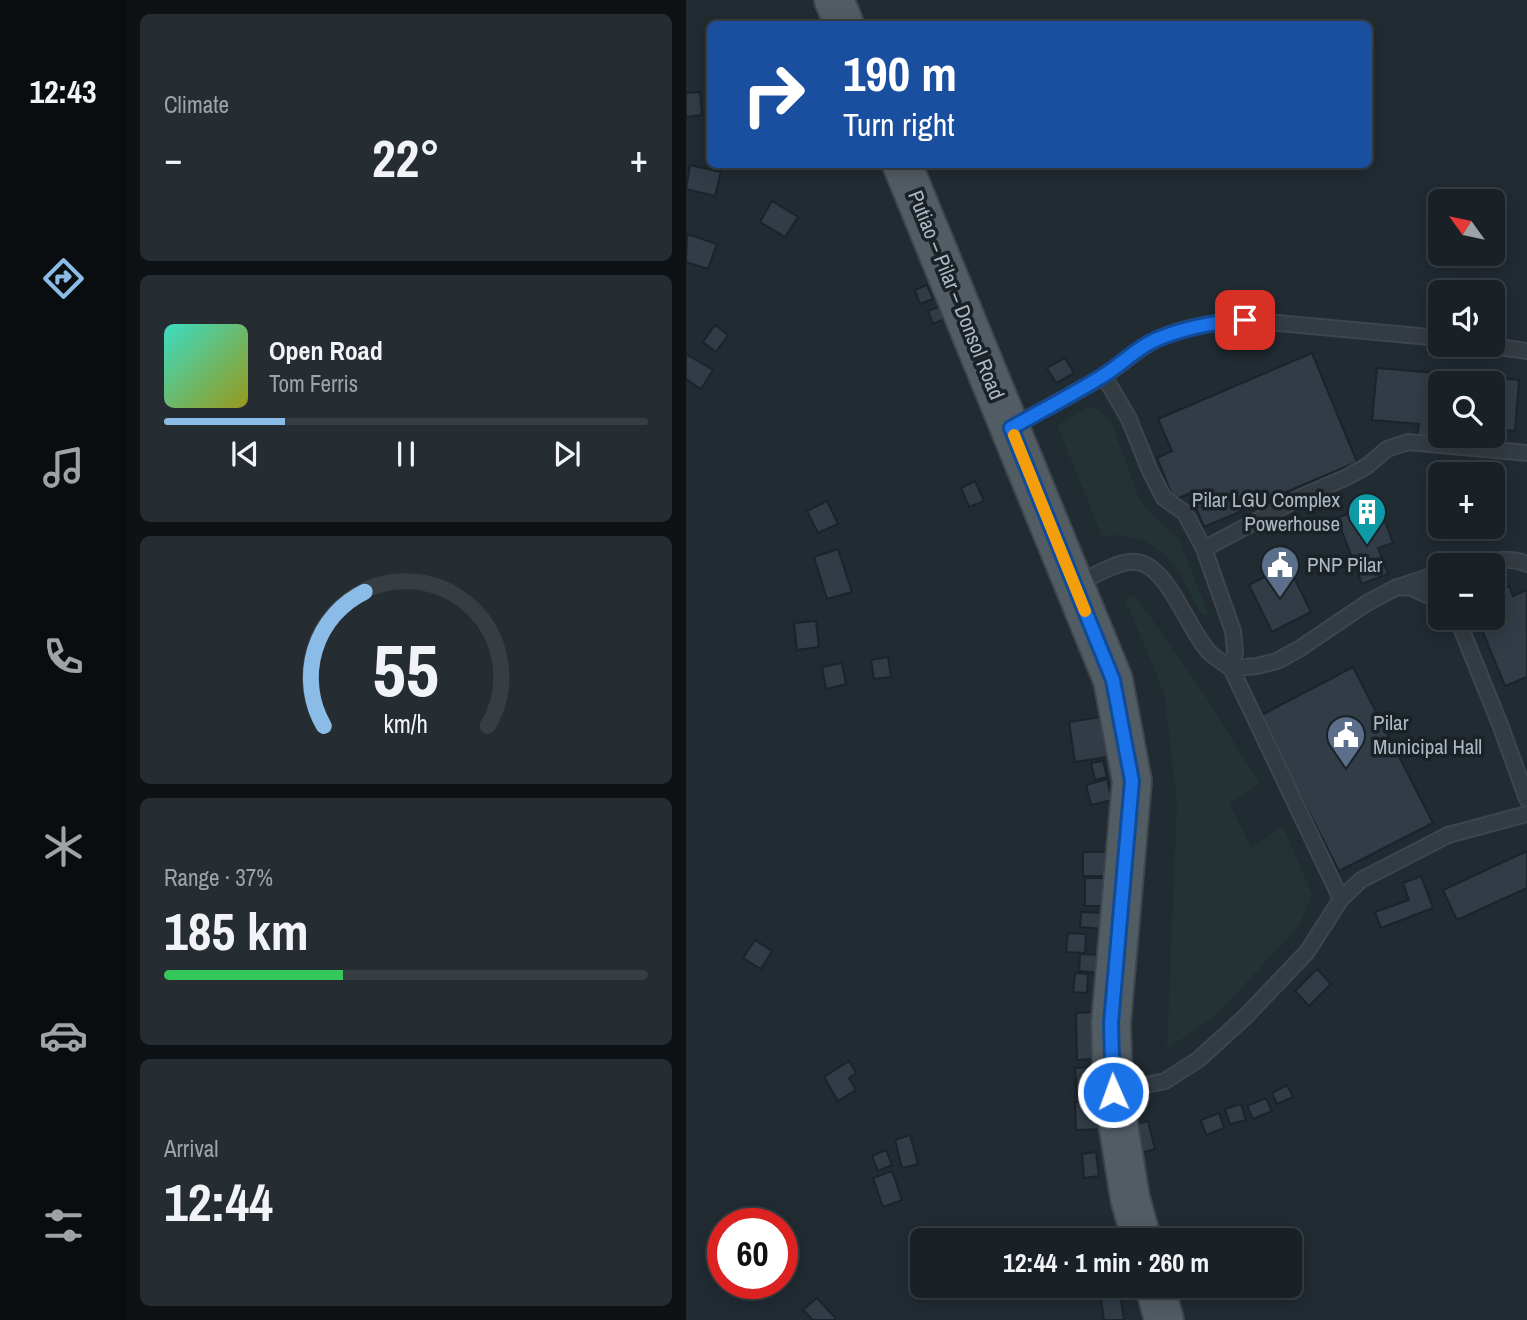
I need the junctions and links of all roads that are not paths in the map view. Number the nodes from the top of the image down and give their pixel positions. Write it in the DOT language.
graph roads {
  1 [pos="834,0"];
  2 [pos="843,21"];
  3 [pos="904,168"];
  4 [pos="1428,337"];
  5 [pos="1505,348"];
  6 [pos="1527,351"];
  7 [pos="1104,376"];
  8 [pos="1011,428"];
  9 [pos="1527,453"];
  10 [pos="1204,549"];
  11 [pos="1505,560"];
  12 [pos="1527,564"];
  13 [pos="1428,577"];
  14 [pos="1075,585"];
  15 [pos="1397,587"];
  16 [pos="1428,595"];
  17 [pos="1462,630"];
  18 [pos="1231,668"];
  19 [pos="1527,799"];
  20 [pos="1527,814"];
  21 [pos="1341,899"];
  22 [pos="1113,1092"];
  23 [pos="1138,1228"];
  24 [pos="1158,1298"];
  25 [pos="1164,1320"];
  1 -- 2 [label="main road"];
  3 -- 8 [label="main road, Putiao – Pilar – Donsol Road"];
  4 -- 7 [label="lane"];
  5 -- 6 [label="lane"];
  7 -- 8 [label="lane"];
  7 -- 10 [label="lane"];
  8 -- 14 [label="main road, Putiao – Pilar – Donsol Road"];
  9 -- 10 [label="lane"];
  10 -- 18 [label="lane"];
  11 -- 12 [label="lane"];
  13 -- 15 [label="lane"];
  14 -- 18 [label="lane"];
  14 -- 22 [label="main road, Putiao – Pilar – Donsol Road"];
  15 -- 16 [label="lane"];
  15 -- 18 [label="lane"];
  17 -- 19 [label="lane"];
  18 -- 21 [label="lane"];
  20 -- 21 [label="lane"];
  21 -- 22 [label="lane"];
  22 -- 23 [label="main road, Putiao – Pilar – Donsol Road"];
  24 -- 25 [label="main road"];
}
